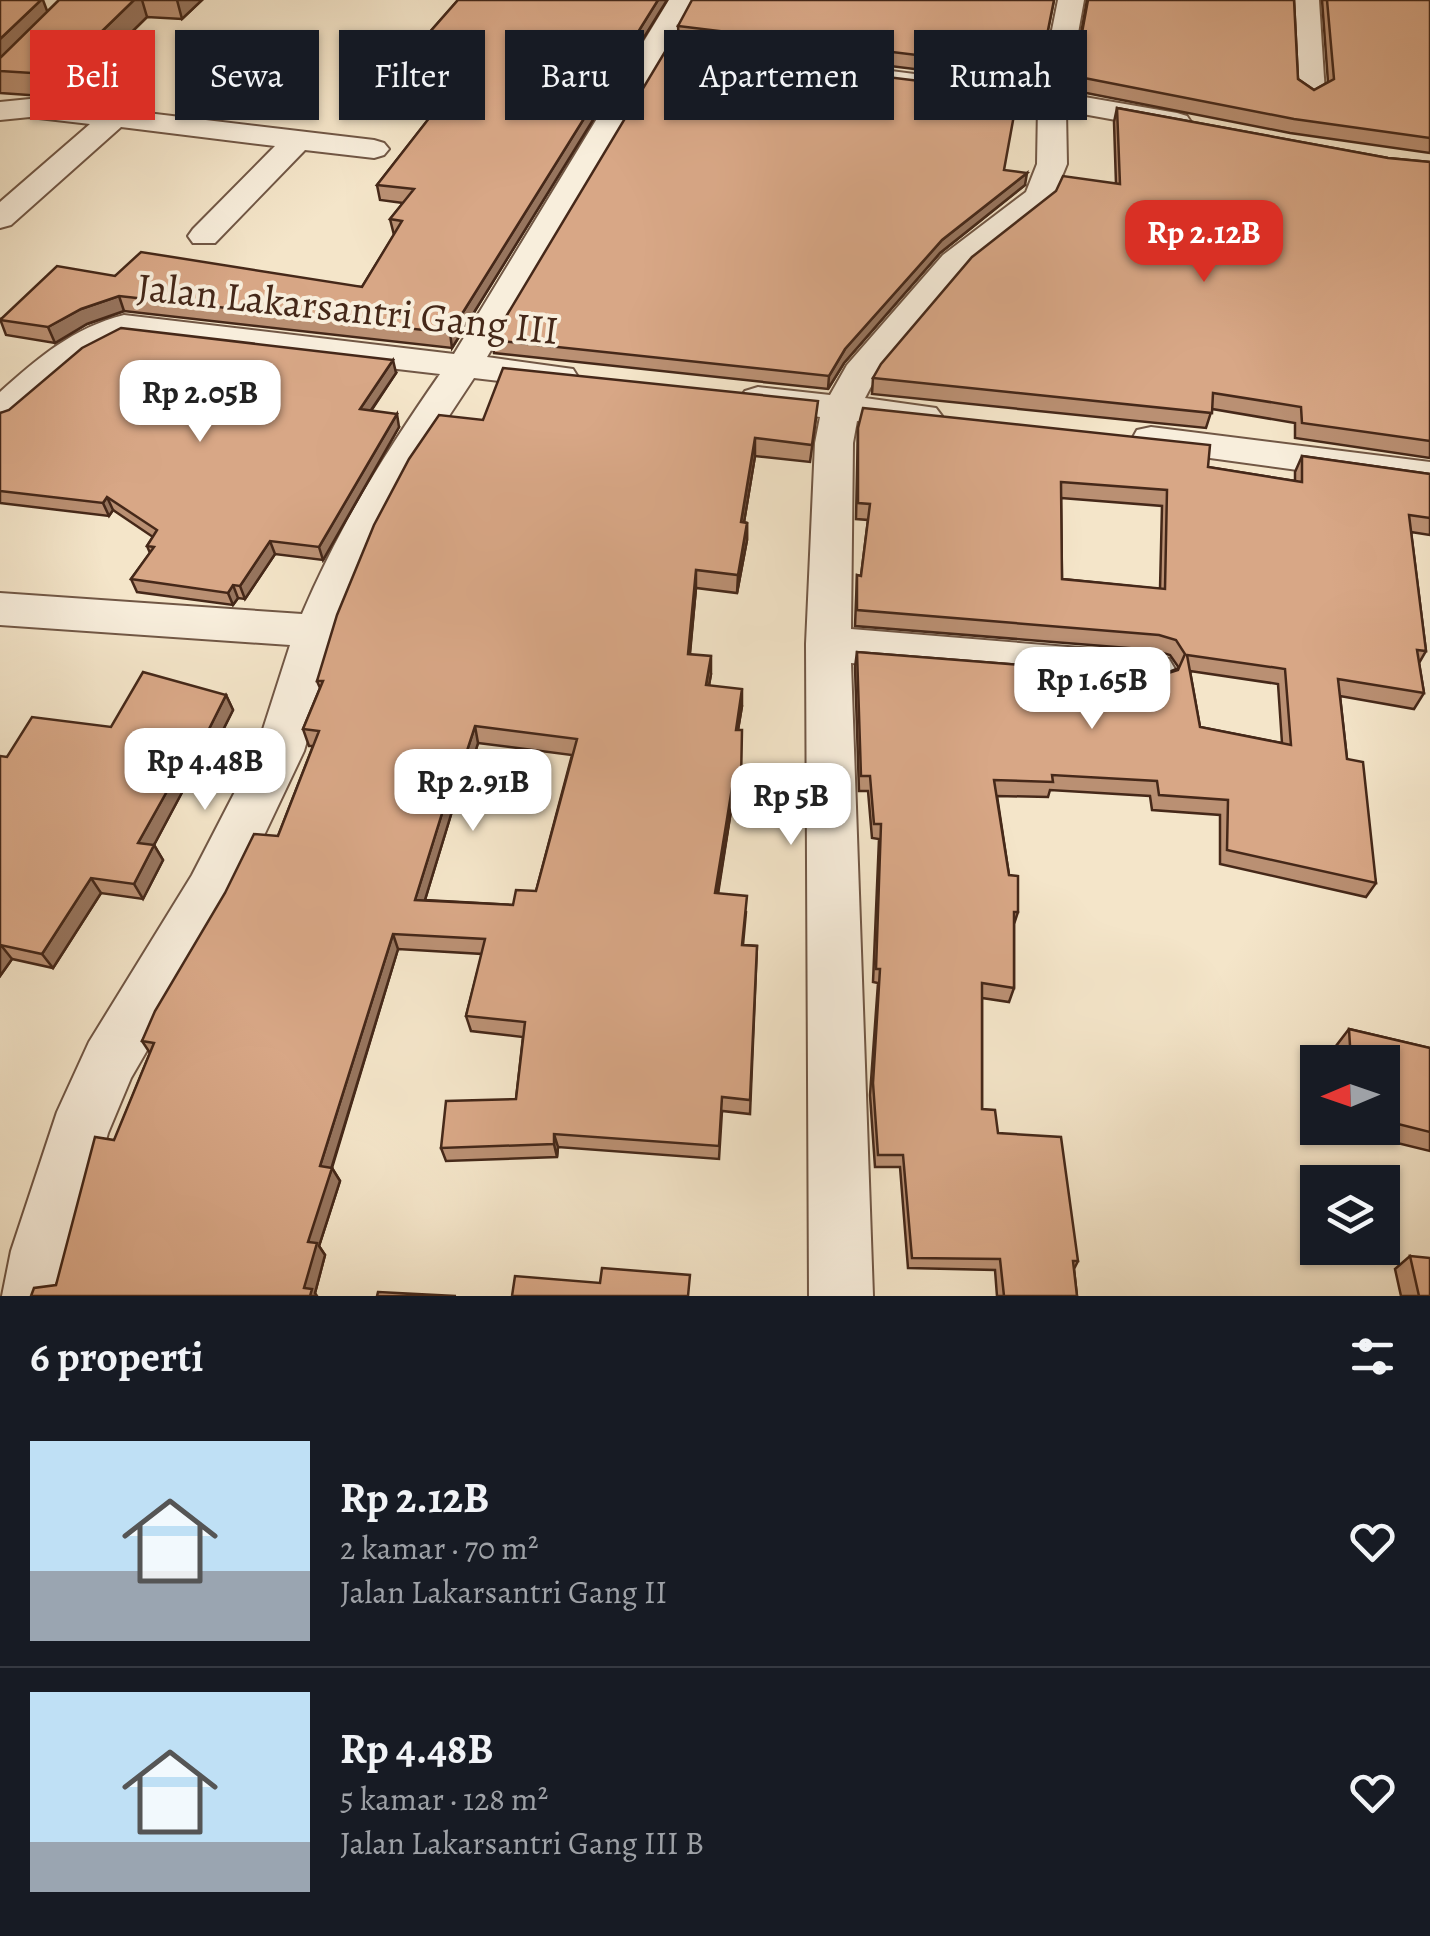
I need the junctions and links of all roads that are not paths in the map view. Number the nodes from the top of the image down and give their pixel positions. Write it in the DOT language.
graph roads {
  1 [pos="682,0"];
  2 [pos="1071,0"];
  3 [pos="1306,0"];
  4 [pos="1065,30"];
  5 [pos="656,49"];
  6 [pos="914,79"];
  7 [pos="1311,93"];
  8 [pos="1087,105"];
  9 [pos="30,108"];
  10 [pos="0,111"];
  11 [pos="112,120"];
  12 [pos="123,120"];
  13 [pos="1052,120"];
  14 [pos="1202,127"];
  15 [pos="300,138"];
  16 [pos="374,149"];
  17 [pos="0,218"];
  18 [pos="204,236"];
  19 [pos="464,366"];
  20 [pos="603,382"];
  21 [pos="722,394"];
  22 [pos="841,408"];
  23 [pos="0,412"];
  24 [pos="957,420"];
  25 [pos="1112,436"];
  26 [pos="1430,475"];
  27 [pos="0,609"];
  28 [pos="316,632"];
  29 [pos="828,644"];
  30 [pos="1152,672"];
  31 [pos="34,1296"];
  32 [pos="841,1296"];
  1 -- 5 [label="street"];
  2 -- 4 [label="street"];
  3 -- 7 [label="street"];
  5 -- 6 [label="street"];
  5 -- 19 [label="street"];
  8 -- 14 [label="street"];
  9 -- 10 [label="street"];
  11 -- 17 [label="street"];
  12 -- 15 [label="street"];
  13 -- 22 [label="street"];
  15 -- 16 [label="street"];
  15 -- 18 [label="street"];
  19 -- 20 [label="street, Jalan Lakarsantri Gang III"];
  19 -- 23 [label="street, Jalan Lakarsantri Gang III"];
  19 -- 28 [label="street"];
  21 -- 22 [label="street"];
  22 -- 24 [label="street"];
  22 -- 29 [label="street"];
  25 -- 26 [label="street"];
  27 -- 28 [label="street"];
  28 -- 31 [label="street"];
  29 -- 30 [label="street"];
  29 -- 32 [label="street"];
}
